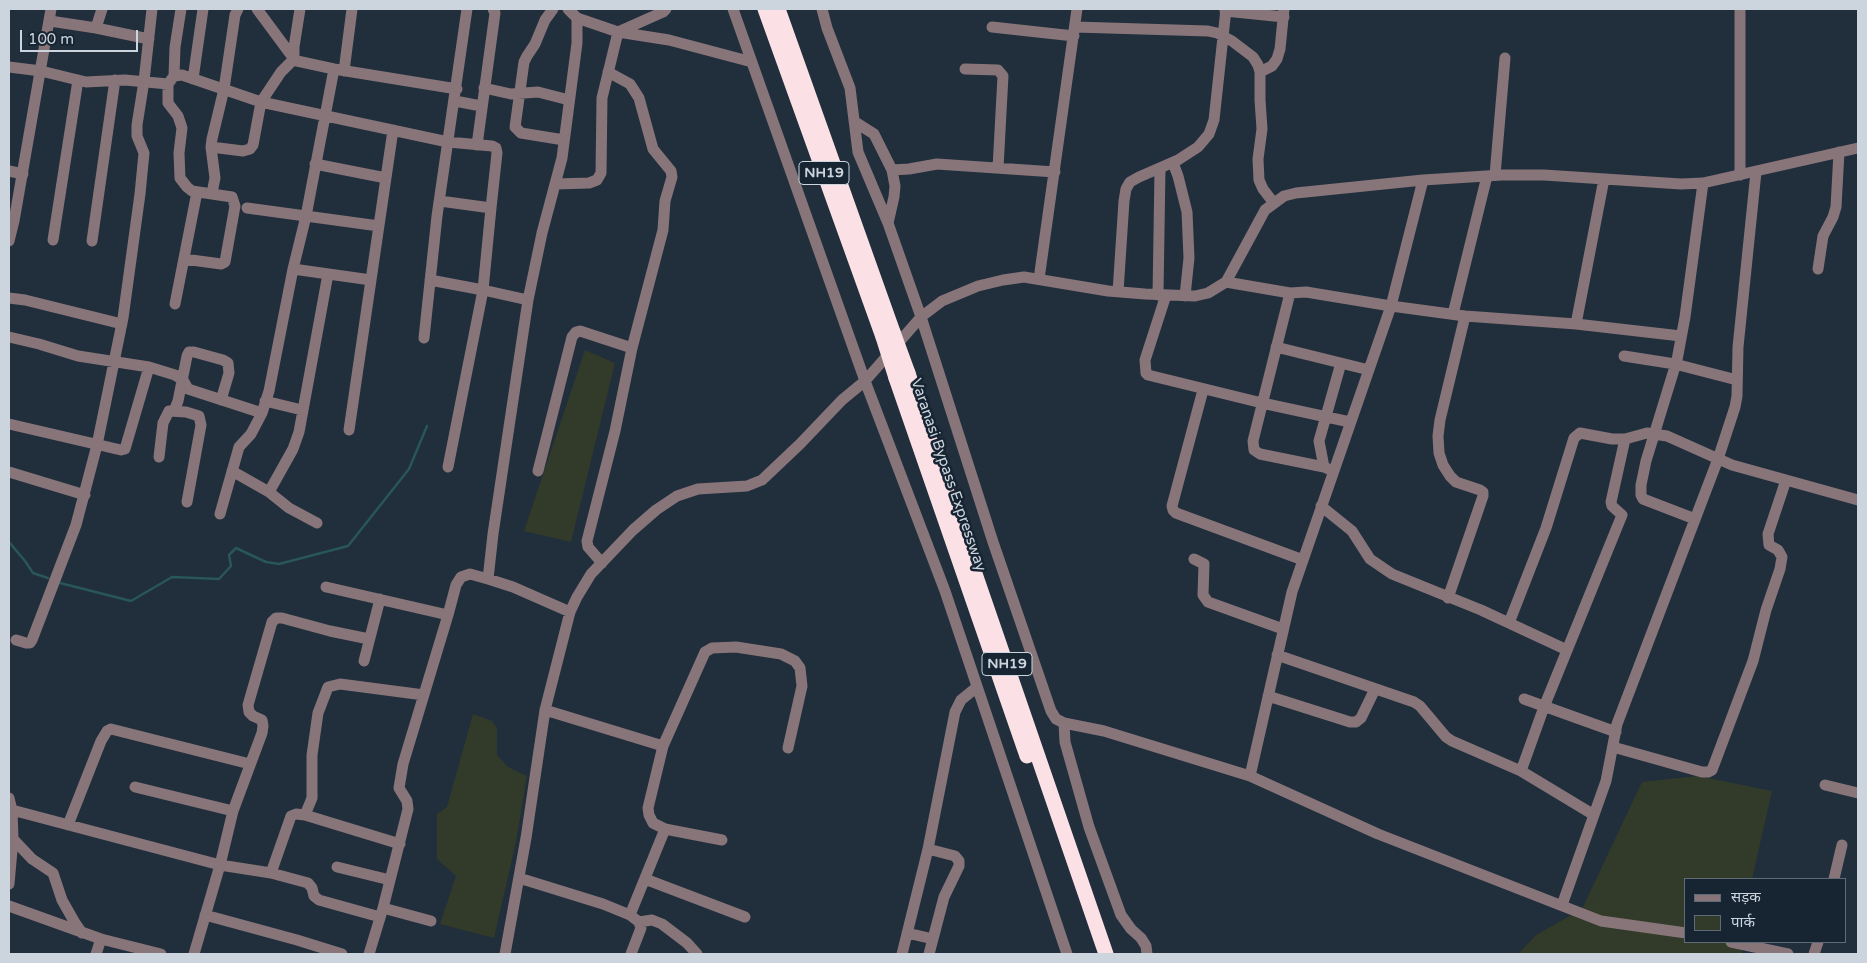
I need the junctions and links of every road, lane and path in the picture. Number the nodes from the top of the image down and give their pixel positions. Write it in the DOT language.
graph roads {
  1 [pos="102,9"];
  2 [pos="152,9"];
  3 [pos="181,9"];
  4 [pos="203,9"];
  5 [pos="238,9"];
  6 [pos="257,9"];
  7 [pos="300,9"];
  8 [pos="352,9"];
  9 [pos="467,9"];
  10 [pos="493,9"];
  11 [pos="553,9"];
  12 [pos="568,9"];
  13 [pos="666,9"];
  14 [pos="733,9"];
  15 [pos="765,9"];
  16 [pos="778,9"];
  17 [pos="822,9"];
  18 [pos="1077,9"];
  19 [pos="1740,9"];
  20 [pos="1226,10"];
  21 [pos="1284,13"];
  22 [pos="50,15"];
  23 [pos="576,18"];
  24 [pos="992,27"];
  25 [pos="96,28"];
  26 [pos="618,32"];
  27 [pos="1074,32"];
  28 [pos="1224,36"];
  29 [pos="149,39"];
  30 [pos="1505,58"];
  31 [pos="294,59"];
  32 [pos="752,62"];
  33 [pos="9,67"];
  34 [pos="965,69"];
  35 [pos="339,70"];
  36 [pos="41,71"];
  37 [pos="608,72"];
  38 [pos="1260,72"];
  39 [pos="193,79"];
  40 [pos="78,80"];
  41 [pos="115,80"];
  42 [pos="144,80"];
  43 [pos="171,80"];
  44 [pos="484,88"];
  45 [pos="224,89"];
  46 [pos="456,89"];
  47 [pos="519,93"];
  48 [pos="569,100"];
  49 [pos="455,101"];
  50 [pos="261,102"];
  51 [pos="481,106"];
  52 [pos="325,115"];
  53 [pos="855,122"];
  54 [pos="393,130"];
  55 [pos="564,140"];
  56 [pos="448,142"];
  57 [pos="477,145"];
  58 [pos="211,147"];
  59 [pos="1858,148"];
  60 [pos="1840,152"];
  61 [pos="1173,163"];
  62 [pos="315,164"];
  63 [pos="998,168"];
  64 [pos="1160,169"];
  65 [pos="892,170"];
  66 [pos="9,171"];
  67 [pos="1054,172"];
  68 [pos="1756,172"];
  69 [pos="23,174"];
  70 [pos="1491,175"];
  71 [pos="1740,175"];
  72 [pos="386,178"];
  73 [pos="1604,178"];
  74 [pos="1423,180"];
  75 [pos="1703,183"];
  76 [pos="556,184"];
  77 [pos="197,192"];
  78 [pos="212,193"];
  79 [pos="440,201"];
  80 [pos="1273,202"];
  81 [pos="247,208"];
  82 [pos="491,208"];
  83 [pos="306,216"];
  84 [pos="12,220"];
  85 [pos="888,223"];
  86 [pos="379,226"];
  87 [pos="54,240"];
  88 [pos="9,241"];
  89 [pos="92,241"];
  90 [pos="184,259"];
  91 [pos="293,269"];
  92 [pos="1818,269"];
  93 [pos="328,274"];
  94 [pos="1039,279"];
  95 [pos="371,280"];
  96 [pos="430,280"];
  97 [pos="1226,282"];
  98 [pos="483,290"];
  99 [pos="1118,292"];
  100 [pos="1290,293"];
  101 [pos="1162,295"];
  102 [pos="1185,296"];
  103 [pos="9,298"];
  104 [pos="528,300"];
  105 [pos="175,304"];
  106 [pos="1391,306"];
  107 [pos="1459,315"];
  108 [pos="921,317"];
  109 [pos="122,324"];
  110 [pos="1576,324"];
  111 [pos="888,334"];
  112 [pos="1681,336"];
  113 [pos="9,337"];
  114 [pos="424,338"];
  115 [pos="1276,347"];
  116 [pos="632,348"];
  117 [pos="1624,356"];
  118 [pos="114,362"];
  119 [pos="1341,363"];
  120 [pos="1675,364"];
  121 [pos="149,367"];
  122 [pos="1369,370"];
  123 [pos="902,376"];
  124 [pos="183,380"];
  125 [pos="1737,380"];
  126 [pos="865,381"];
  127 [pos="1203,390"];
  128 [pos="221,400"];
  129 [pos="265,401"];
  130 [pos="1262,404"];
  131 [pos="302,410"];
  132 [pos="174,411"];
  133 [pos="262,413"];
  134 [pos="1327,417"];
  135 [pos="1350,422"];
  136 [pos="9,424"];
  137 [pos="348,430"];
  138 [pos="1655,433"];
  139 [pos="1625,439"];
  140 [pos="97,445"];
  141 [pos="159,457"];
  142 [pos="1718,459"];
  143 [pos="448,467"];
  144 [pos="1329,469"];
  145 [pos="232,471"];
  146 [pos="538,471"];
  147 [pos="9,472"];
  148 [pos="1786,480"];
  149 [pos="269,492"];
  150 [pos="85,495"];
  151 [pos="1858,500"];
  152 [pos="187,502"];
  153 [pos="1321,506"];
  154 [pos="220,514"];
  155 [pos="1695,519"];
  156 [pos="318,523"];
  157 [pos="1194,559"];
  158 [pos="1303,560"];
  159 [pos="597,568"];
  160 [pos="488,578"];
  161 [pos="326,587"];
  162 [pos="1448,598"];
  163 [pos="380,599"];
  164 [pos="570,612"];
  165 [pos="448,615"];
  166 [pos="1509,623"];
  167 [pos="1283,629"];
  168 [pos="369,639"];
  169 [pos="16,640"];
  170 [pos="1567,650"];
  171 [pos="1277,655"];
  172 [pos="364,661"];
  173 [pos="977,688"];
  174 [pos="1375,689"];
  175 [pos="424,695"];
  176 [pos="1268,696"];
  177 [pos="1524,699"];
  178 [pos="1544,707"];
  179 [pos="545,710"];
  180 [pos="1064,723"];
  181 [pos="1616,732"];
  182 [pos="663,746"];
  183 [pos="1613,747"];
  184 [pos="788,748"];
  185 [pos="250,764"];
  186 [pos="1521,771"];
  187 [pos="1250,776"];
  188 [pos="1825,785"];
  189 [pos="135,787"];
  190 [pos="1858,794"];
  191 [pos="9,798"];
  192 [pos="12,810"];
  193 [pos="233,811"];
  194 [pos="1594,815"];
  195 [pos="305,816"];
  196 [pos="68,825"];
  197 [pos="666,830"];
  198 [pos="13,839"];
  199 [pos="722,840"];
  200 [pos="400,844"];
  201 [pos="1842,845"];
  202 [pos="928,849"];
  203 [pos="220,865"];
  204 [pos="337,867"];
  205 [pos="271,873"];
  206 [pos="519,878"];
  207 [pos="1834,878"];
  208 [pos="645,879"];
  209 [pos="390,880"];
  210 [pos="9,884"];
  211 [pos="1562,905"];
  212 [pos="9,906"];
  213 [pos="382,913"];
  214 [pos="206,915"];
  215 [pos="635,918"];
  216 [pos="745,918"];
  217 [pos="431,921"];
  218 [pos="82,933"];
  219 [pos="907,933"];
  220 [pos="1684,933"];
  221 [pos="933,938"];
  222 [pos="101,939"];
  223 [pos="1733,943"];
  224 [pos="1753,951"];
  225 [pos="96,954"];
  226 [pos="161,954"];
  227 [pos="194,954"];
  228 [pos="342,954"];
  229 [pos="369,954"];
  230 [pos="505,954"];
  231 [pos="631,954"];
  232 [pos="697,954"];
  233 [pos="902,954"];
  234 [pos="929,954"];
  235 [pos="1067,954"];
  236 [pos="1095,954"];
  237 [pos="1106,954"];
  238 [pos="1147,954"];
  239 [pos="1788,954"];
  1 -- 25 [label="street"];
  2 -- 29 [label="street"];
  3 -- 43 [label="street"];
  4 -- 39 [label="street"];
  5 -- 45 [label="street"];
  6 -- 31 [label="street"];
  7 -- 31 [label="street"];
  8 -- 35 [label="street"];
  9 -- 46 [label="street"];
  10 -- 44 [label="street"];
  11 -- 47 [label="street"];
  12 -- 23 [label="street"];
  13 -- 26 [label="street"];
  14 -- 32 [label="street"];
  15 -- 111 [label="highway, Varanasi Bypass Expressway / NH19"];
  16 -- 111 [label="highway, Varanasi Bypass Expressway / NH19"];
  17 -- 53 [label="street"];
  18 -- 27 [label="street"];
  19 -- 71 [label="street"];
  20 -- 21 [label="street"];
  20 -- 28 [label="street"];
  21 -- 38 [label="street"];
  22 -- 25 [label="street"];
  22 -- 36 [label="street"];
  23 -- 26 [label="street"];
  23 -- 48 [label="street"];
  24 -- 27 [label="street"];
  25 -- 29 [label="street"];
  26 -- 32 [label="street"];
  26 -- 37 [label="street"];
  27 -- 28 [label="street"];
  27 -- 67 [label="street"];
  28 -- 38 [label="street"];
  28 -- 61 [label="street"];
  29 -- 42 [label="street"];
  30 -- 70 [label="street"];
  31 -- 35 [label="street"];
  31 -- 50 [label="street"];
  32 -- 126 [label="street"];
  33 -- 36 [label="street"];
  34 -- 63 [label="street"];
  35 -- 46 [label="street"];
  35 -- 52 [label="street"];
  36 -- 40 [label="street"];
  36 -- 69 [label="street"];
  37 -- 76 [label="street"];
  37 -- 116 [label="street"];
  38 -- 80 [label="street"];
  39 -- 43 [label="street"];
  39 -- 45 [label="street"];
  40 -- 41 [label="street"];
  40 -- 87 [label="street"];
  41 -- 42 [label="street"];
  41 -- 89 [label="street"];
  42 -- 43 [label="street"];
  42 -- 109 [label="street"];
  43 -- 77 [label="street"];
  44 -- 47 [label="street"];
  44 -- 51 [label="street"];
  45 -- 50 [label="street"];
  45 -- 58 [label="street"];
  46 -- 49 [label="street"];
  47 -- 48 [label="street"];
  47 -- 55 [label="street"];
  48 -- 55 [label="street"];
  49 -- 51 [label="street"];
  49 -- 56 [label="street"];
  50 -- 52 [label="street"];
  50 -- 58 [label="street"];
  51 -- 57 [label="street"];
  52 -- 54 [label="street"];
  52 -- 62 [label="street"];
  53 -- 65 [label="street"];
  53 -- 85 [label="street"];
  54 -- 56 [label="street"];
  54 -- 72 [label="street"];
  55 -- 76 [label="street"];
  56 -- 57 [label="street"];
  56 -- 79 [label="street"];
  57 -- 82 [label="street"];
  58 -- 78 [label="street"];
  59 -- 60 [label="street"];
  60 -- 68 [label="street"];
  60 -- 92 [label="street"];
  61 -- 64 [label="street"];
  61 -- 102 [label="street"];
  62 -- 72 [label="street"];
  62 -- 83 [label="street"];
  63 -- 65 [label="street"];
  63 -- 67 [label="street"];
  64 -- 99 [label="street"];
  64 -- 101 [label="street"];
  65 -- 85 [label="street"];
  66 -- 69 [label="street"];
  67 -- 94 [label="street"];
  68 -- 71 [label="street"];
  68 -- 125 [label="street"];
  69 -- 84 [label="street"];
  70 -- 73 [label="street"];
  70 -- 74 [label="street"];
  70 -- 107 [label="street"];
  71 -- 75 [label="street"];
  72 -- 86 [label="street"];
  73 -- 75 [label="street"];
  73 -- 110 [label="street"];
  74 -- 80 [label="street"];
  74 -- 106 [label="street"];
  75 -- 112 [label="street"];
  76 -- 104 [label="street"];
  77 -- 78 [label="street"];
  77 -- 90 [label="street"];
  78 -- 90 [label="street"];
  79 -- 82 [label="street"];
  79 -- 96 [label="street"];
  80 -- 97 [label="street"];
  81 -- 83 [label="street"];
  82 -- 98 [label="street"];
  83 -- 86 [label="street"];
  83 -- 91 [label="street"];
  84 -- 88 [label="street"];
  85 -- 108 [label="street"];
  86 -- 95 [label="street"];
  90 -- 105 [label="street"];
  91 -- 93 [label="street"];
  91 -- 129 [label="street"];
  93 -- 95 [label="street"];
  93 -- 131 [label="street"];
  94 -- 99 [label="street"];
  94 -- 108 [label="street"];
  95 -- 137 [label="street"];
  96 -- 98 [label="street"];
  96 -- 114 [label="street"];
  97 -- 100 [label="street"];
  97 -- 102 [label="street"];
  98 -- 104 [label="street"];
  98 -- 143 [label="street"];
  99 -- 101 [label="street"];
  100 -- 106 [label="street"];
  100 -- 115 [label="street"];
  101 -- 102 [label="street"];
  101 -- 127 [label="street"];
  103 -- 109 [label="street"];
  104 -- 160 [label="street"];
  106 -- 107 [label="street"];
  106 -- 122 [label="street"];
  107 -- 110 [label="street"];
  107 -- 162 [label="street"];
  108 -- 126 [label="street"];
  108 -- 180 [label="street"];
  109 -- 118 [label="street"];
  110 -- 112 [label="street"];
  111 -- 123 [label="highway, Varanasi Bypass Expressway / NH19, bridge"];
  112 -- 120 [label="street"];
  113 -- 118 [label="street"];
  115 -- 119 [label="street"];
  115 -- 130 [label="street"];
  116 -- 146 [label="street"];
  116 -- 159 [label="street"];
  117 -- 120 [label="street"];
  118 -- 121 [label="street"];
  118 -- 140 [label="street"];
  119 -- 122 [label="street"];
  119 -- 134 [label="street"];
  120 -- 125 [label="street"];
  120 -- 138 [label="street"];
  121 -- 124 [label="street"];
  121 -- 140 [label="street"];
  122 -- 135 [label="street"];
  123 -- 236 [label="highway, Varanasi Bypass Expressway / NH19"];
  123 -- 237 [label="highway, Varanasi Bypass Expressway / NH19"];
  124 -- 128 [label="street"];
  124 -- 128 [label="street"];
  124 -- 132 [label="street"];
  125 -- 142 [label="street"];
  126 -- 159 [label="street"];
  126 -- 173 [label="street"];
  127 -- 130 [label="street"];
  127 -- 158 [label="street"];
  128 -- 133 [label="street"];
  129 -- 131 [label="street"];
  129 -- 133 [label="street"];
  130 -- 134 [label="street"];
  130 -- 144 [label="street"];
  131 -- 149 [label="street"];
  132 -- 141 [label="street"];
  132 -- 152 [label="street"];
  133 -- 145 [label="street"];
  134 -- 135 [label="street"];
  134 -- 144 [label="street"];
  135 -- 144 [label="street"];
  136 -- 140 [label="street"];
  138 -- 139 [label="street"];
  138 -- 142 [label="street"];
  138 -- 155 [label="street"];
  139 -- 166 [label="street"];
  139 -- 170 [label="street"];
  140 -- 150 [label="street"];
  142 -- 148 [label="street"];
  142 -- 155 [label="street"];
  144 -- 153 [label="street"];
  145 -- 149 [label="street"];
  145 -- 154 [label="street"];
  147 -- 150 [label="street"];
  148 -- 151 [label="street"];
  148 -- 183 [label="street"];
  149 -- 156 [label="street"];
  150 -- 169 [label="street"];
  153 -- 158 [label="street"];
  153 -- 162 [label="street"];
  155 -- 181 [label="street"];
  157 -- 167 [label="street"];
  158 -- 167 [label="street"];
  159 -- 164 [label="street"];
  160 -- 164 [label="street"];
  160 -- 165 [label="street"];
  161 -- 163 [label="street"];
  162 -- 166 [label="street"];
  163 -- 165 [label="street"];
  163 -- 168 [label="street"];
  164 -- 179 [label="street"];
  165 -- 175 [label="street"];
  166 -- 170 [label="street"];
  167 -- 171 [label="street"];
  168 -- 172 [label="street"];
  168 -- 185 [label="street"];
  170 -- 178 [label="street"];
  171 -- 174 [label="street"];
  171 -- 176 [label="street"];
  173 -- 202 [label="street"];
  173 -- 235 [label="street"];
  174 -- 176 [label="street"];
  174 -- 186 [label="street"];
  175 -- 195 [label="street"];
  175 -- 200 [label="street"];
  176 -- 187 [label="street"];
  177 -- 178 [label="street"];
  178 -- 181 [label="street"];
  178 -- 186 [label="street"];
  179 -- 182 [label="street"];
  179 -- 206 [label="street"];
  180 -- 187 [label="street"];
  180 -- 238 [label="street"];
  181 -- 183 [label="street"];
  182 -- 184 [label="street"];
  182 -- 197 [label="street"];
  183 -- 194 [label="street"];
  185 -- 193 [label="street"];
  185 -- 196 [label="street"];
  186 -- 194 [label="street"];
  187 -- 211 [label="street"];
  188 -- 190 [label="street"];
  189 -- 193 [label="street"];
  191 -- 192 [label="street"];
  192 -- 196 [label="street"];
  192 -- 198 [label="street"];
  193 -- 203 [label="street"];
  194 -- 211 [label="street"];
  195 -- 200 [label="street"];
  195 -- 205 [label="street"];
  196 -- 203 [label="street"];
  197 -- 199 [label="street"];
  197 -- 208 [label="street"];
  198 -- 210 [label="street"];
  198 -- 218 [label="street"];
  200 -- 209 [label="street"];
  201 -- 207 [label="street"];
  202 -- 219 [label="street"];
  202 -- 221 [label="street"];
  203 -- 205 [label="street"];
  203 -- 214 [label="street"];
  204 -- 209 [label="street"];
  205 -- 213 [label="street"];
  206 -- 215 [label="street"];
  206 -- 230 [label="street"];
  208 -- 215 [label="street"];
  208 -- 216 [label="street"];
  209 -- 213 [label="street"];
  211 -- 220 [label="street"];
  212 -- 218 [label="street"];
  213 -- 217 [label="street"];
  213 -- 229 [label="street"];
  214 -- 227 [label="street"];
  214 -- 228 [label="street"];
  215 -- 231 [label="street"];
  215 -- 232 [label="street"];
  218 -- 222 [label="street"];
  219 -- 221 [label="street"];
  219 -- 233 [label="street"];
  221 -- 234 [label="street"];
  222 -- 225 [label="street"];
  222 -- 226 [label="street"];
  223 -- 224 [label="street"];
  224 -- 239 [label="street"];
}
